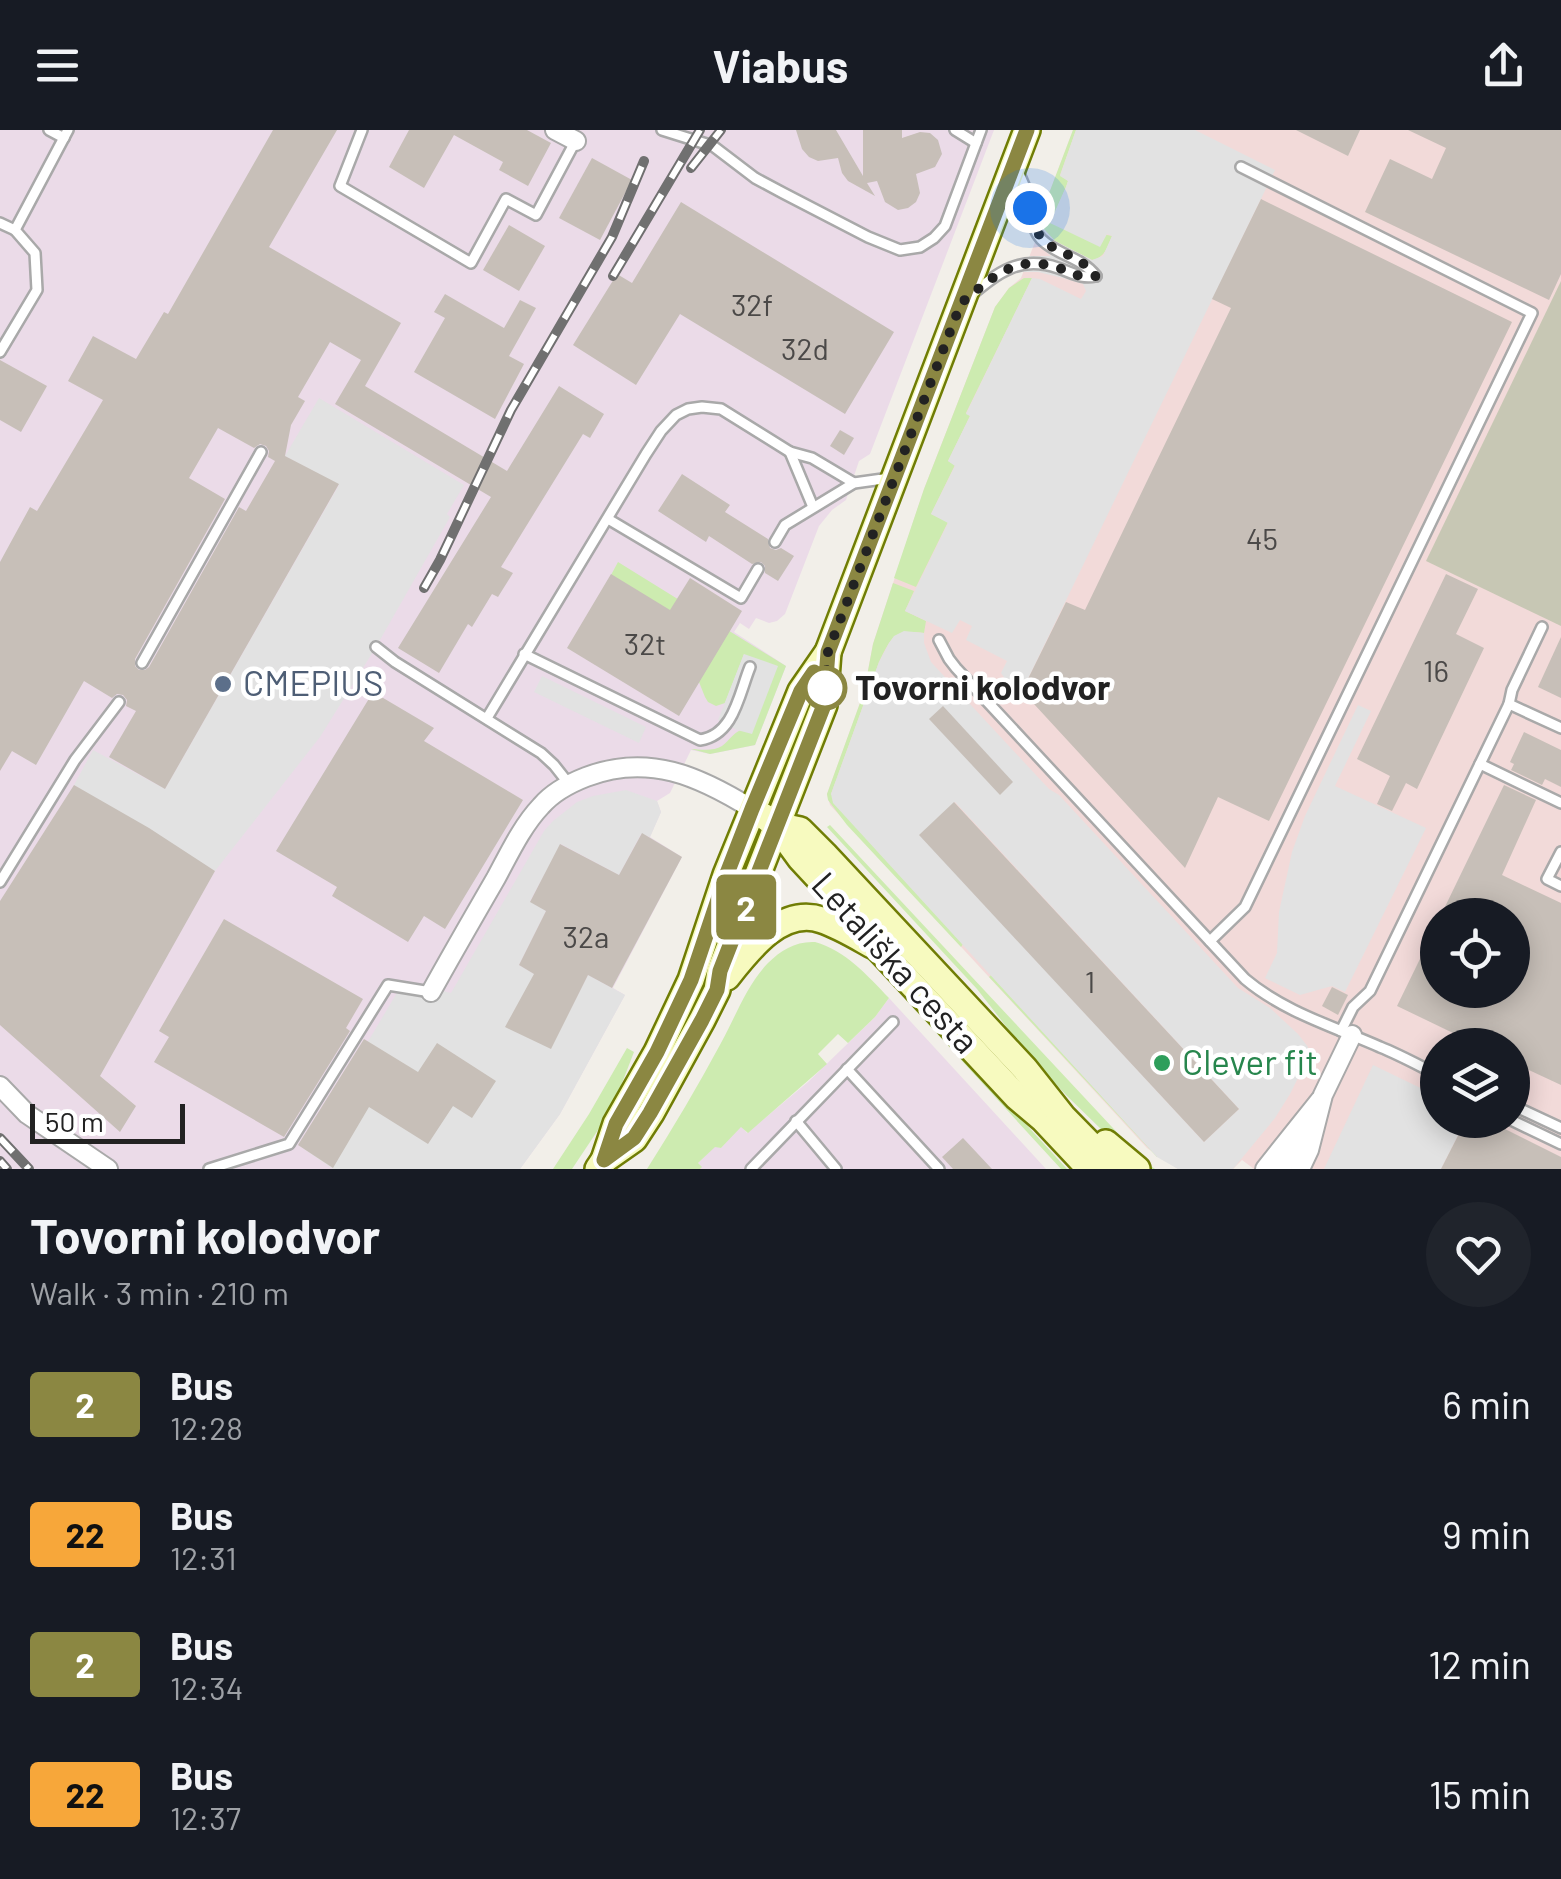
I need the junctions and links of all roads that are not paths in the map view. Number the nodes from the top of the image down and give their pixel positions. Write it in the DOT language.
graph roads {
  1 [pos="49,130"];
  2 [pos="362,130"];
  3 [pos="555,130"];
  4 [pos="662,130"];
  5 [pos="955,130"];
  6 [pos="981,130"];
  7 [pos="1027,130"];
  8 [pos="66,134"];
  9 [pos="576,141"];
  10 [pos="976,143"];
  11 [pos="1015,163"];
  12 [pos="1241,167"];
  13 [pos="0,223"];
  14 [pos="15,230"];
  15 [pos="961,303"];
  16 [pos="0,352"];
  17 [pos="260,452"];
  18 [pos="790,452"];
  19 [pos="893,477"];
  20 [pos="854,482"];
  21 [pos="813,507"];
  22 [pos="608,519"];
  23 [pos="775,542"];
  24 [pos="758,569"];
  25 [pos="1542,627"];
  26 [pos="939,640"];
  27 [pos="376,647"];
  28 [pos="828,652"];
  29 [pos="524,654"];
  30 [pos="142,664"];
  31 [pos="750,667"];
  32 [pos="119,702"];
  33 [pos="1509,704"];
  34 [pos="487,718"];
  35 [pos="1561,728"];
  36 [pos="1480,764"];
  37 [pos="569,784"];
  38 [pos="1561,804"];
  39 [pos="752,809"];
  40 [pos="776,825"];
  41 [pos="1561,852"];
  42 [pos="0,882"];
  43 [pos="1561,886"];
  44 [pos="1210,942"];
  45 [pos="877,947"];
  46 [pos="691,980"];
  47 [pos="717,990"];
  48 [pos="430,992"];
  49 [pos="892,1022"];
  50 [pos="1346,1033"];
  51 [pos="1420,1067"];
  52 [pos="847,1069"];
  53 [pos="1024,1069"];
  54 [pos="0,1086"];
  55 [pos="1323,1096"];
  56 [pos="1017,1098"];
  57 [pos="1530,1113"];
  58 [pos="1306,1116"];
  59 [pos="796,1121"];
  60 [pos="1561,1128"];
  61 [pos="1530,1129"];
  62 [pos="1561,1144"];
  63 [pos="601,1164"];
  64 [pos="108,1169"];
  65 [pos="209,1169"];
  66 [pos="751,1169"];
  67 [pos="836,1169"];
  68 [pos="938,1169"];
  69 [pos="1074,1169"];
  70 [pos="1090,1169"];
  71 [pos="1114,1169"];
  72 [pos="1137,1169"];
  73 [pos="1265,1169"];
  74 [pos="1281,1169"];
  75 [pos="1300,1169"];
  1 -- 8 [label="lane"];
  2 -- 9 [label="lane"];
  3 -- 9 [label="street"];
  4 -- 10 [label="lane"];
  5 -- 10 [label="lane"];
  6 -- 10 [label="lane"];
  7 -- 11 [label="main road"];
  8 -- 14 [label="lane"];
  11 -- 15 [label="main road"];
  11 -- 15 [label="lane"];
  12 -- 44 [label="lane"];
  13 -- 14 [label="lane"];
  14 -- 16 [label="lane"];
  15 -- 19 [label="main road"];
  17 -- 30 [label="lane"];
  18 -- 20 [label="lane"];
  18 -- 21 [label="lane"];
  18 -- 22 [label="lane"];
  19 -- 20 [label="lane"];
  19 -- 28 [label="main road"];
  20 -- 21 [label="lane"];
  21 -- 23 [label="lane"];
  22 -- 24 [label="lane"];
  22 -- 29 [label="lane"];
  25 -- 33 [label="lane"];
  26 -- 44 [label="lane"];
  27 -- 34 [label="lane"];
  28 -- 39 [label="main road"];
  28 -- 40 [label="main road"];
  29 -- 31 [label="lane"];
  29 -- 34 [label="lane"];
  32 -- 42 [label="lane"];
  33 -- 35 [label="lane"];
  33 -- 36 [label="lane"];
  34 -- 37 [label="lane"];
  36 -- 38 [label="lane"];
  36 -- 50 [label="lane"];
  37 -- 39 [label="street, Letališka cesta"];
  37 -- 48 [label="street, Letališka cesta"];
  39 -- 40 [label="main road, Letališka cesta"];
  39 -- 46 [label="main road"];
  40 -- 45 [label="main road, Letališka cesta"];
  40 -- 47 [label="main road"];
  40 -- 53 [label="main road, Letališka cesta"];
  41 -- 43 [label="lane"];
  44 -- 50 [label="lane"];
  45 -- 47 [label="main road"];
  45 -- 56 [label="main road, Letališka cesta"];
  46 -- 47 [label="lane"];
  46 -- 63 [label="main road"];
  47 -- 63 [label="main road"];
  48 -- 65 [label="lane"];
  49 -- 52 [label="lane"];
  50 -- 51 [label="lane"];
  50 -- 55 [label="street"];
  52 -- 59 [label="lane"];
  52 -- 68 [label="lane"];
  53 -- 71 [label="main road, Letališka cesta"];
  53 -- 72 [label="main road, Letališka cesta"];
  54 -- 64 [label="street"];
  55 -- 58 [label="street"];
  55 -- 75 [label="street"];
  56 -- 69 [label="main road, Letališka cesta"];
  56 -- 70 [label="main road, Letališka cesta"];
  57 -- 60 [label="lane"];
  58 -- 73 [label="street"];
  58 -- 74 [label="street"];
  59 -- 66 [label="lane"];
  59 -- 67 [label="lane"];
  61 -- 62 [label="lane"];
}
